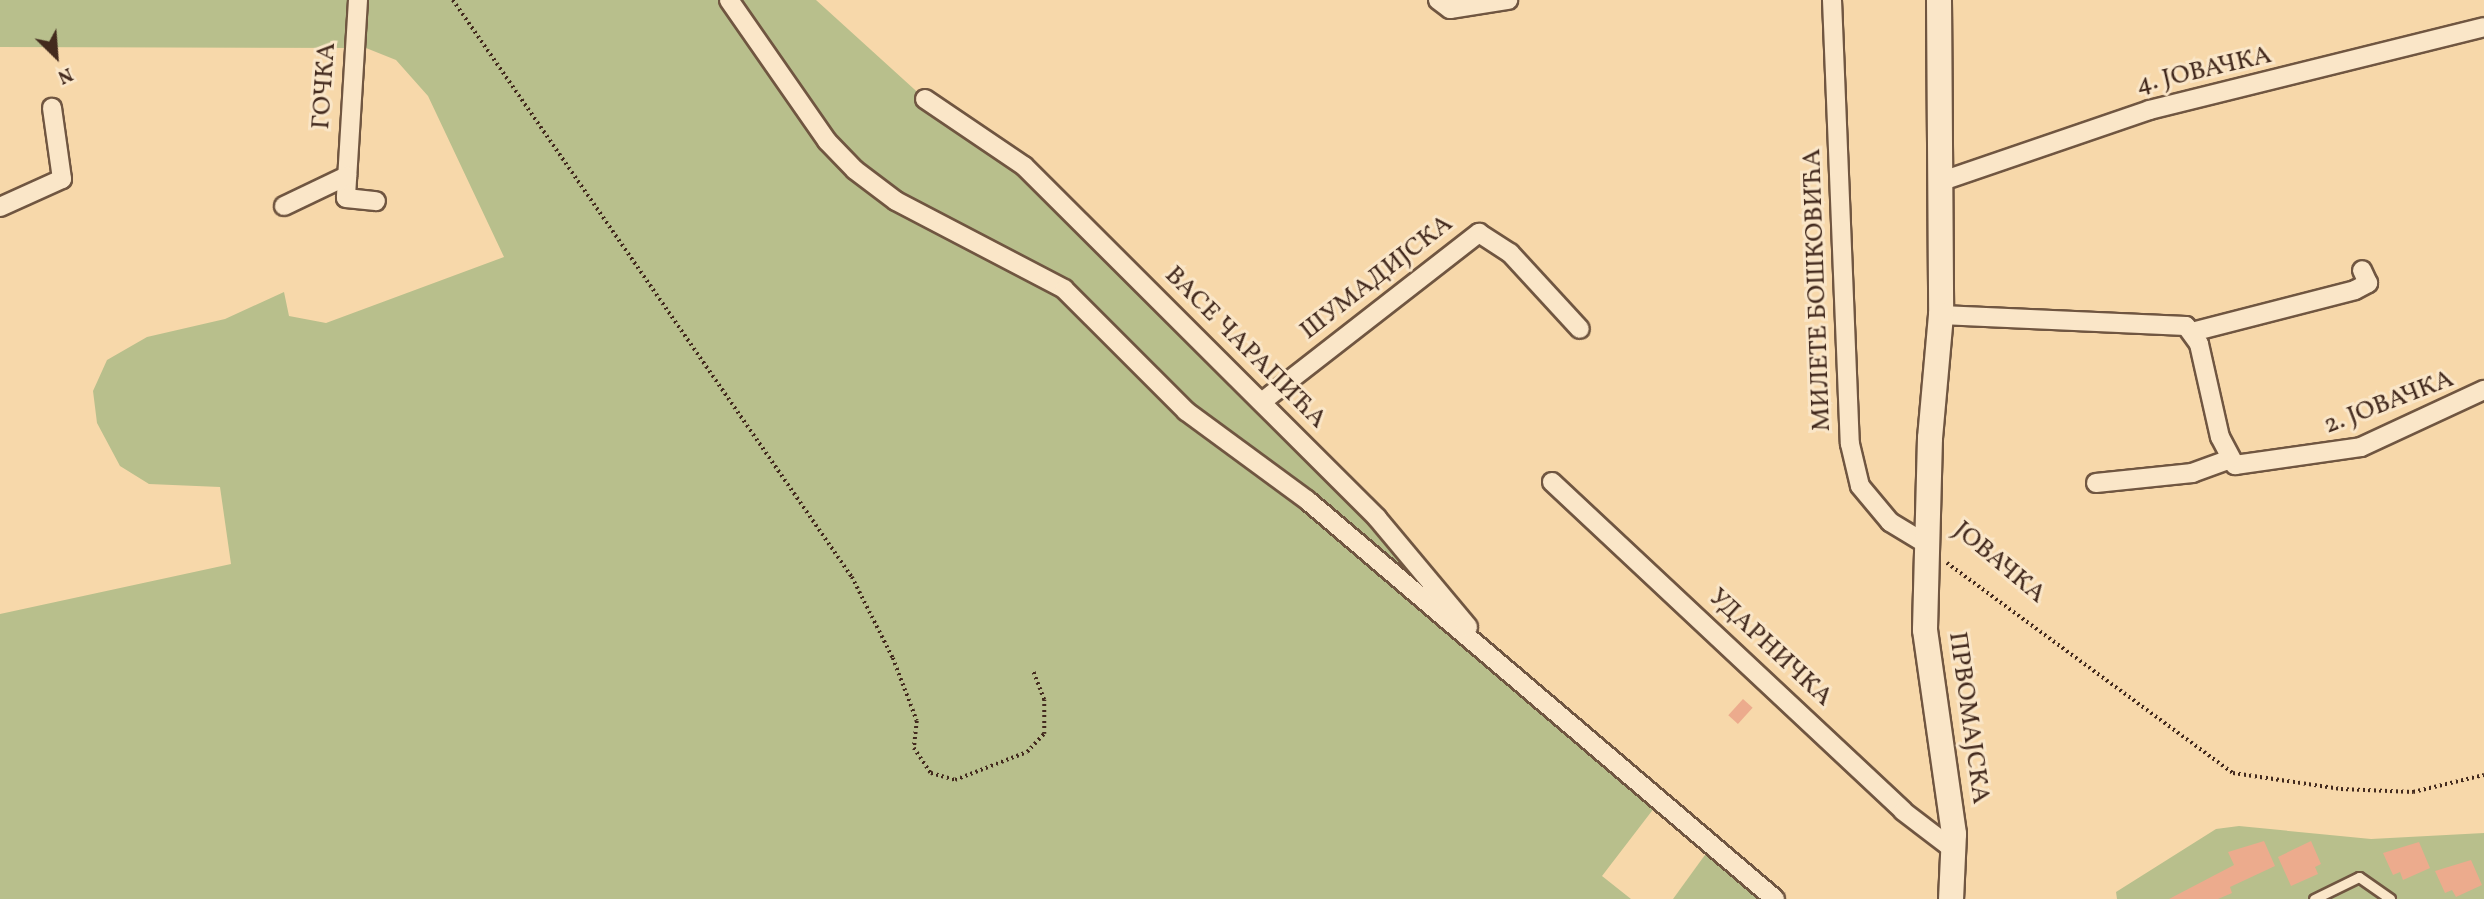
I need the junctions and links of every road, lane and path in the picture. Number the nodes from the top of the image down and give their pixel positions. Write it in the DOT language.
graph roads {
  1 [pos="358,0"];
  2 [pos="453,0"];
  3 [pos="729,0"];
  4 [pos="1438,0"];
  5 [pos="1508,0"];
  6 [pos="1832,0"];
  7 [pos="1939,0"];
  8 [pos="2484,27"];
  9 [pos="925,99"];
  10 [pos="52,108"];
  11 [pos="346,176"];
  12 [pos="1941,181"];
  13 [pos="376,201"];
  14 [pos="0,206"];
  15 [pos="284,206"];
  16 [pos="2361,270"];
  17 [pos="1941,315"];
  18 [pos="1580,329"];
  19 [pos="2192,332"];
  20 [pos="2484,390"];
  21 [pos="1263,401"];
  22 [pos="2228,460"];
  23 [pos="1552,482"];
  24 [pos="2096,483"];
  25 [pos="1928,545"];
  26 [pos="1499,665"];
  27 [pos="1033,672"];
  28 [pos="2484,775"];
  29 [pos="1954,850"];
  30 [pos="1775,899"];
  31 [pos="1951,899"];
  32 [pos="2314,899"];
  33 [pos="2390,899"];
  1 -- 11 [label="street, ГОЧКА"];
  2 -- 27 [label="path"];
  3 -- 26 [label="street"];
  4 -- 5 [label="street"];
  6 -- 25 [label="street, МИЛЕТЕ БОШКОВИЋА"];
  7 -- 12 [label="main road, ЈОВАЧКА"];
  8 -- 12 [label="street, 4. ЈОВАЧКА"];
  9 -- 21 [label="street, ВАСЕ ЧАРАПИЋА"];
  10 -- 14 [label="street"];
  11 -- 13 [label="street"];
  11 -- 15 [label="street"];
  12 -- 17 [label="main road, ЈОВАЧКА"];
  16 -- 19 [label="street"];
  17 -- 19 [label="street"];
  17 -- 25 [label="main road, ЈОВАЧКА"];
  18 -- 21 [label="street, ШУМАДИЈСКА"];
  19 -- 22 [label="street"];
  20 -- 22 [label="street, 2. ЈОВАЧКА"];
  21 -- 26 [label="street, ВАСЕ ЧАРАПИЋА"];
  22 -- 24 [label="street, 2. ЈОВАЧКА"];
  23 -- 29 [label="street, УДАРНИЧКА"];
  25 -- 28 [label="path, ЈОВАЧКА"];
  25 -- 29 [label="main road, ПРВОМАЈСКА"];
  26 -- 30 [label="street"];
  29 -- 31 [label="main road, ПРВОМАЈСКА"];
  32 -- 33 [label="lane"];
}
